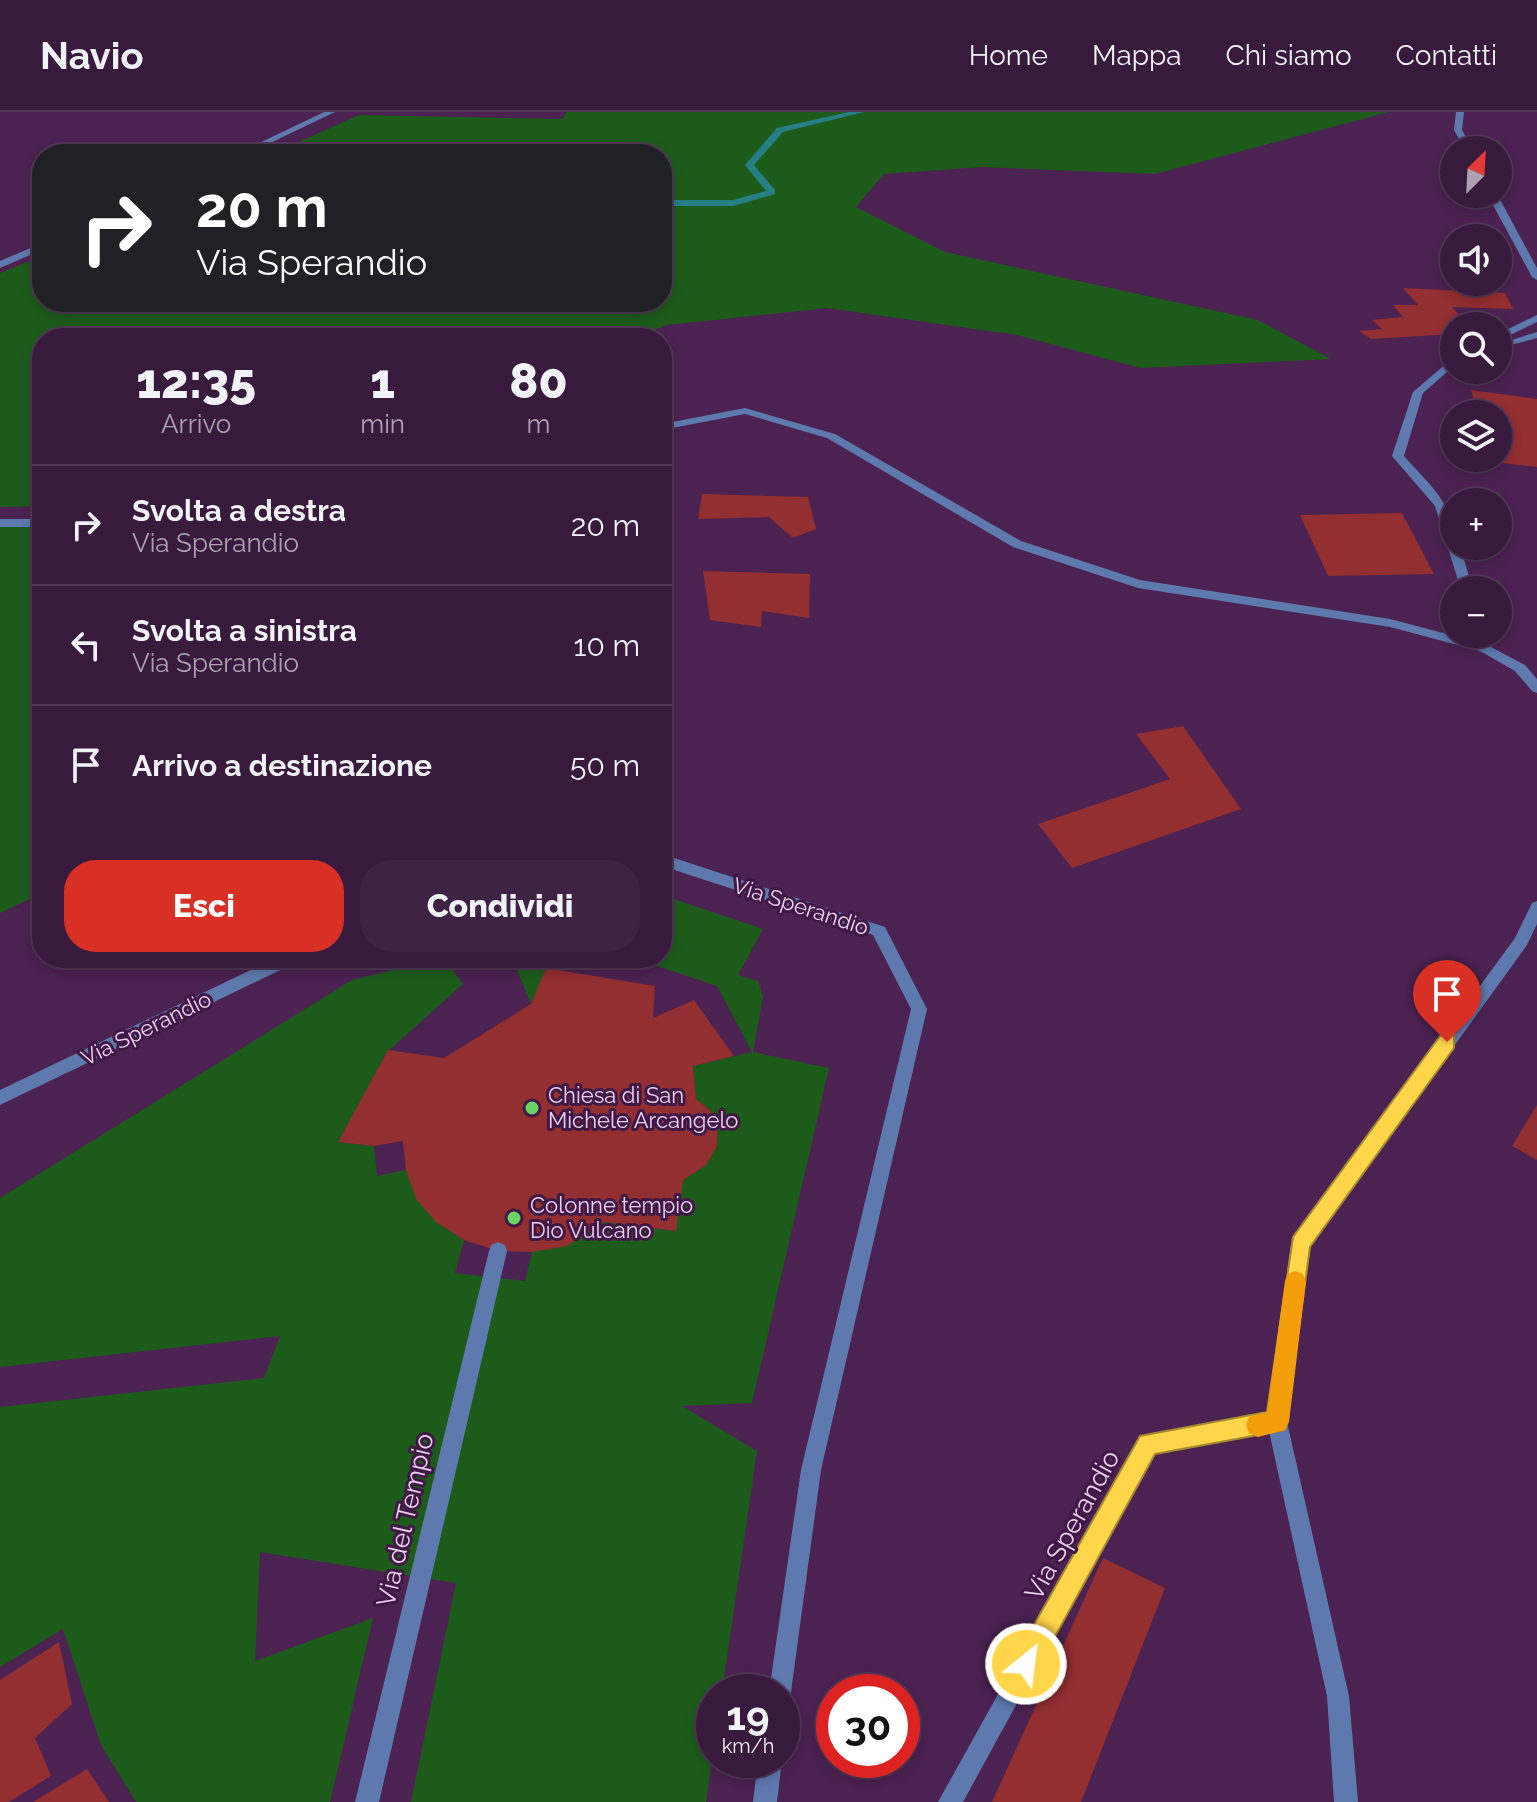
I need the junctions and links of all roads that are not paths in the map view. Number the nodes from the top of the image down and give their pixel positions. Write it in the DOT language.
graph roads {
  1 [pos="331,112"];
  2 [pos="1451,112"];
  3 [pos="1460,112"];
  4 [pos="1458,130"];
  5 [pos="1461,136"];
  6 [pos="262,144"];
  7 [pos="1500,208"];
  8 [pos="32,251"];
  9 [pos="0,265"];
  10 [pos="1537,277"];
  11 [pos="1537,318"];
  12 [pos="1512,331"];
  13 [pos="1537,335"];
  14 [pos="1512,341"];
  15 [pos="1440,372"];
  16 [pos="672,425"];
  17 [pos="0,523"];
  18 [pos="32,523"];
  19 [pos="1463,576"];
  20 [pos="1440,633"];
  21 [pos="1493,648"];
  22 [pos="1537,688"];
  23 [pos="672,863"];
  24 [pos="1537,907"];
  25 [pos="270,968"];
  26 [pos="0,1098"];
  27 [pos="498,1251"];
  28 [pos="1277,1422"];
  29 [pos="783,1674"];
  30 [pos="768,1778"];
  31 [pos="367,1802"];
  32 [pos="765,1802"];
  33 [pos="950,1802"];
  34 [pos="1346,1802"];
  1 -- 6 [label="street"];
  2 -- 4 [label="street"];
  3 -- 4 [label="street"];
  4 -- 5 [label="street"];
  7 -- 10 [label="street"];
  8 -- 9 [label="street"];
  11 -- 12 [label="street"];
  13 -- 14 [label="street"];
  15 -- 19 [label="street"];
  16 -- 20 [label="street"];
  17 -- 18 [label="street"];
  21 -- 22 [label="street"];
  23 -- 29 [label="street, Via Sperandio"];
  24 -- 28 [label="street"];
  25 -- 26 [label="street, Via Sperandio"];
  27 -- 31 [label="street, Via del Tempio"];
  28 -- 33 [label="street, Via Sperandio"];
  28 -- 34 [label="street"];
  30 -- 32 [label="street"];
}
